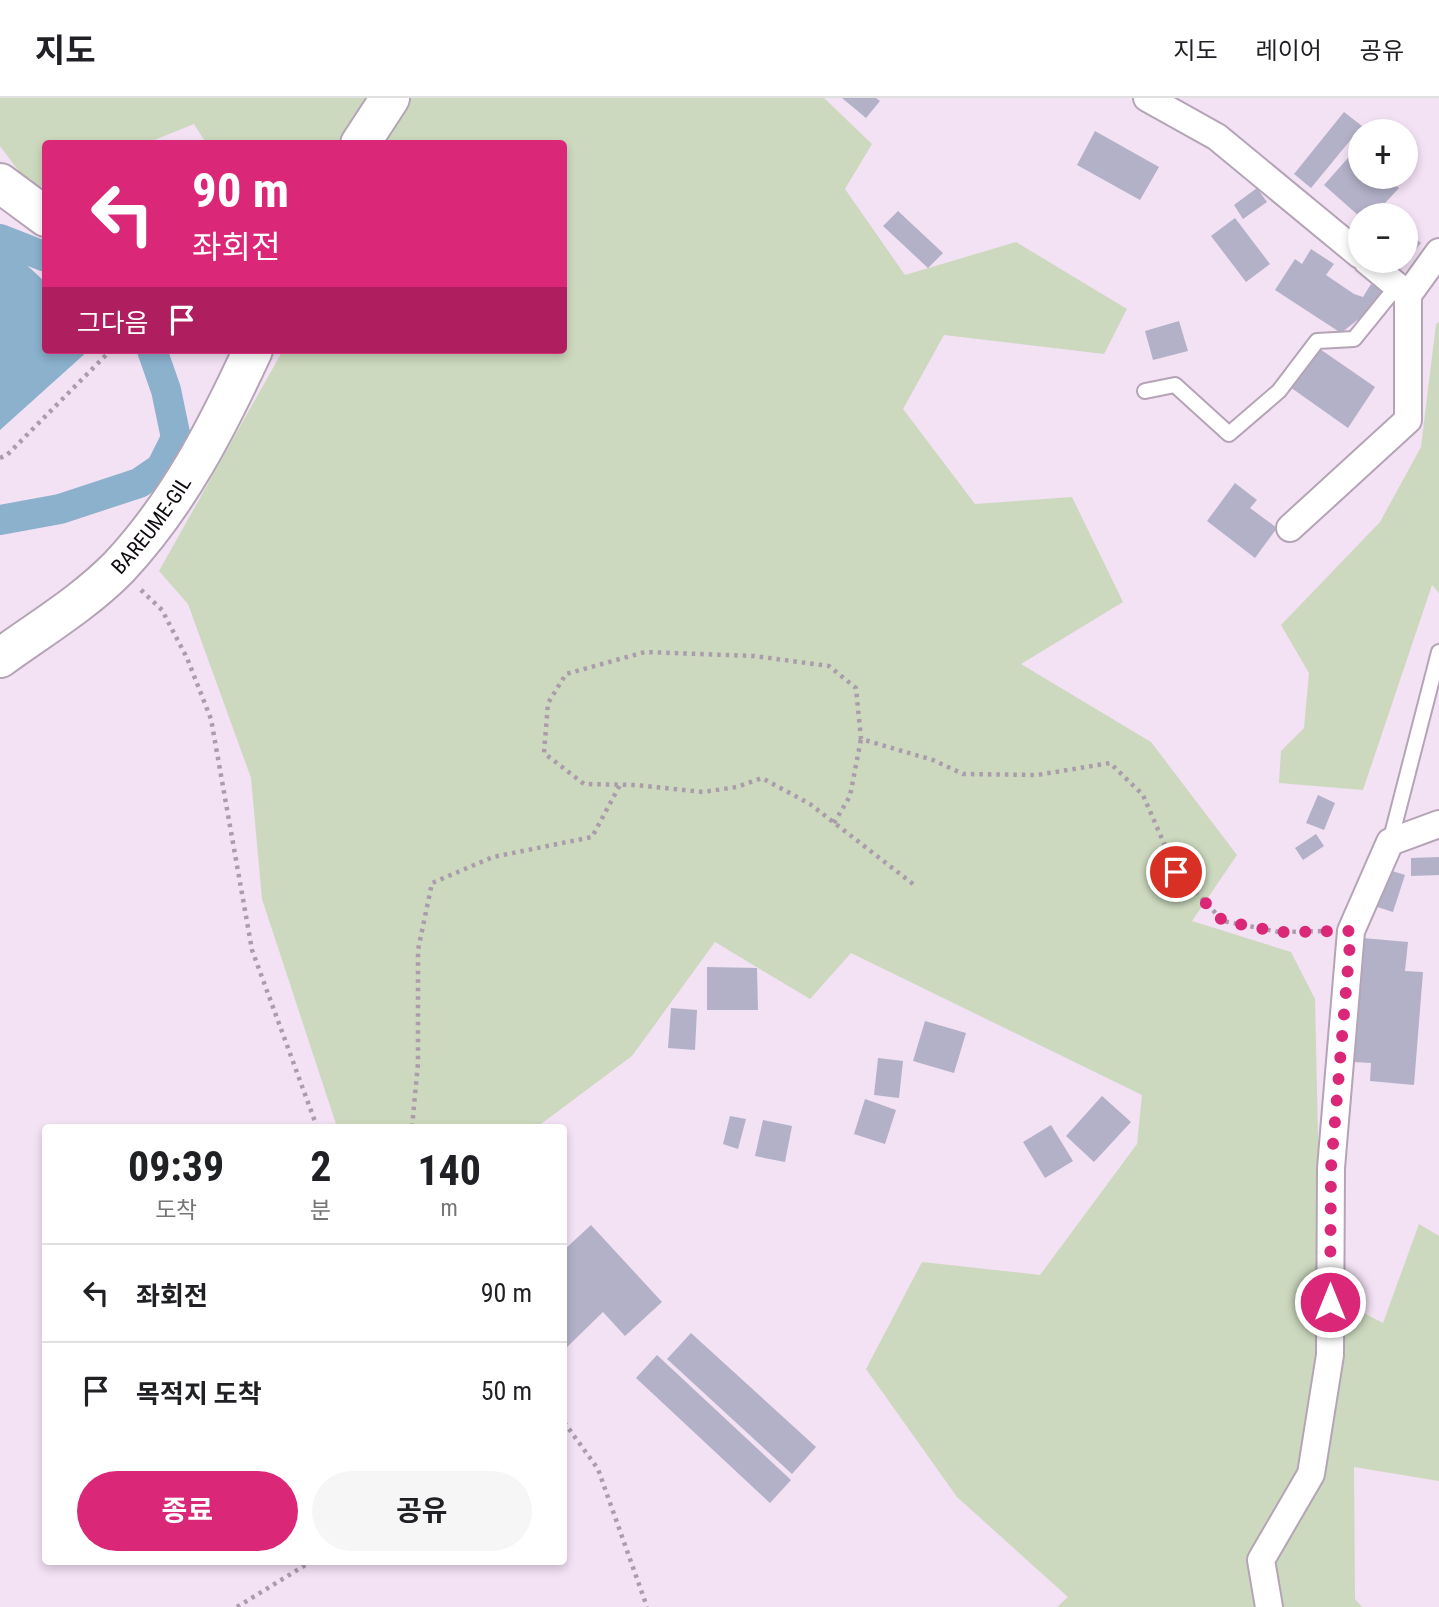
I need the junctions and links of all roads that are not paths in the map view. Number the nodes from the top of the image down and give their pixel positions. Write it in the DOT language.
graph roads {
  1 [pos="390,98"];
  2 [pos="1147,98"];
  3 [pos="363,140"];
  4 [pos="0,183"];
  5 [pos="42,214"];
  6 [pos="1348,245"];
  7 [pos="1439,252"];
  8 [pos="1381,273"];
  9 [pos="1403,291"];
  10 [pos="251,354"];
  11 [pos="1145,391"];
  12 [pos="1290,528"];
  13 [pos="1439,652"];
  14 [pos="0,658"];
  15 [pos="1439,824"];
  16 [pos="1390,842"];
  17 [pos="1269,1607"];
  1 -- 3 [label="street"];
  2 -- 6 [label="street"];
  4 -- 5 [label="street"];
  7 -- 9 [label="street"];
  8 -- 9 [label="street"];
  9 -- 11 [label="lane"];
  9 -- 12 [label="street"];
  10 -- 14 [label="street, BAREUME-GIL"];
  13 -- 16 [label="lane"];
  15 -- 16 [label="street"];
  16 -- 17 [label="street"];
}
